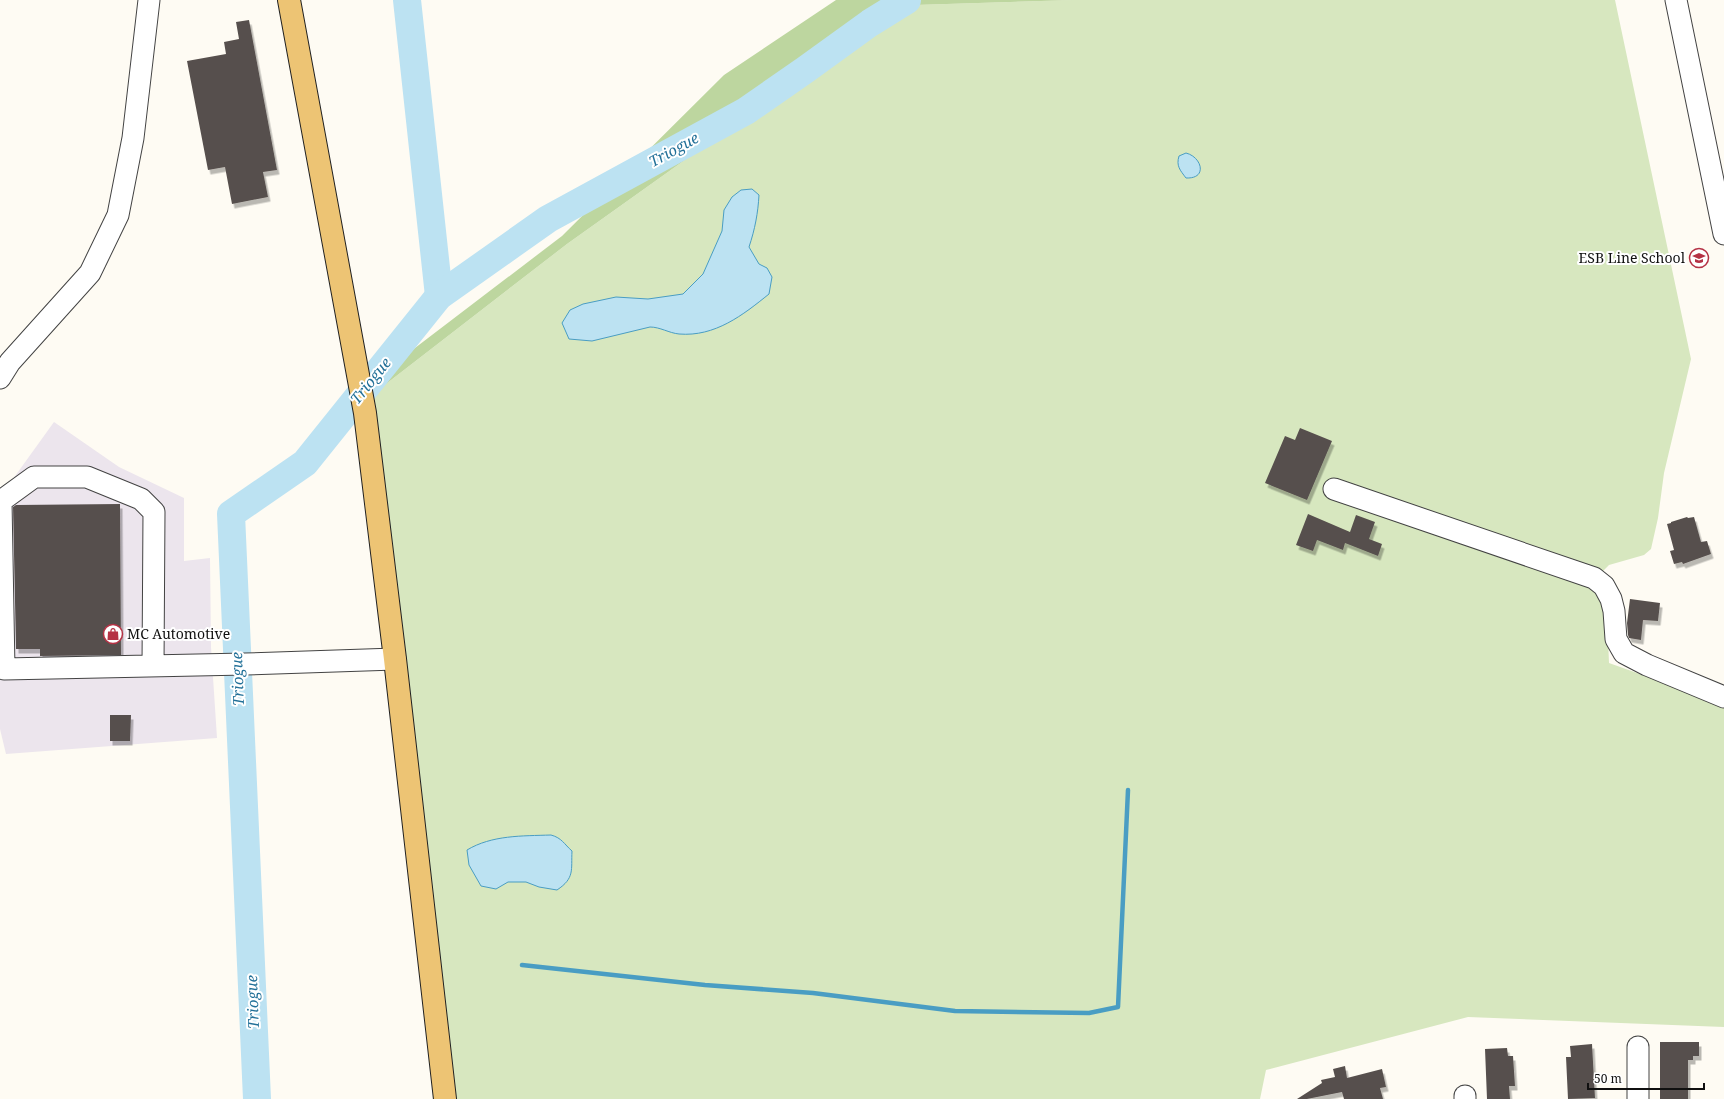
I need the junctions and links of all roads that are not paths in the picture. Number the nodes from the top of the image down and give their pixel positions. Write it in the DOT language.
graph roads {
  1 [pos="149,0"];
  2 [pos="289,0"];
  3 [pos="1676,0"];
  4 [pos="1724,234"];
  5 [pos="0,378"];
  6 [pos="1334,489"];
  7 [pos="395,659"];
  8 [pos="153,666"];
  9 [pos="1724,697"];
  10 [pos="1638,1047"];
  11 [pos="445,1099"];
  12 [pos="1638,1099"];
  1 -- 5 [label="street"];
  2 -- 7 [label="main road"];
  3 -- 4 [label="street"];
  6 -- 9 [label="street"];
  7 -- 8 [label="street"];
  7 -- 11 [label="main road"];
  8 -- 8 [label="street"];
  10 -- 12 [label="street"];
}
